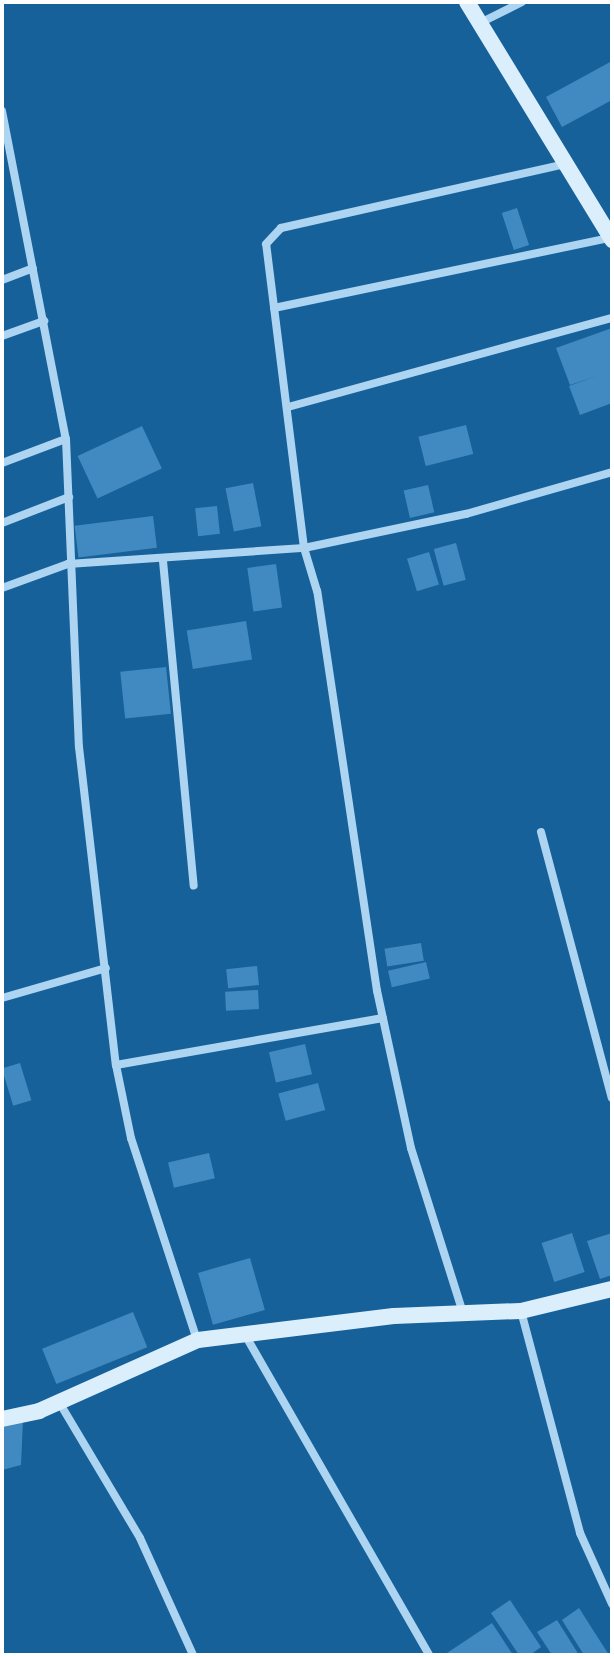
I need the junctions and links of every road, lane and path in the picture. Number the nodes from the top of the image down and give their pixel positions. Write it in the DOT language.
graph roads {
  1 [pos="467,2"];
  2 [pos="522,2"];
  3 [pos="479,23"];
  4 [pos="2,111"];
  5 [pos="566,164"];
  6 [pos="611,239"];
  7 [pos="33,268"];
  8 [pos="2,280"];
  9 [pos="274,308"];
  10 [pos="612,318"];
  11 [pos="44,321"];
  12 [pos="2,336"];
  13 [pos="288,407"];
  14 [pos="66,439"];
  15 [pos="2,463"];
  16 [pos="612,472"];
  17 [pos="69,497"];
  18 [pos="2,523"];
  19 [pos="304,548"];
  20 [pos="163,561"];
  21 [pos="68,564"];
  22 [pos="2,588"];
  23 [pos="541,832"];
  24 [pos="194,886"];
  25 [pos="106,968"];
  26 [pos="2,998"];
  27 [pos="383,1018"];
  28 [pos="116,1065"];
  29 [pos="612,1098"];
  30 [pos="612,1289"];
  31 [pos="521,1311"];
  32 [pos="463,1313"];
  33 [pos="243,1332"];
  34 [pos="198,1340"];
  35 [pos="59,1402"];
  36 [pos="2,1419"];
  37 [pos="612,1604"];
  38 [pos="193,1655"];
  39 [pos="429,1655"];
  1 -- 3 [label="street"];
  2 -- 3 [label="street"];
  3 -- 5 [label="street"];
  4 -- 7 [label="street"];
  5 -- 6 [label="street"];
  5 -- 9 [label="street"];
  6 -- 9 [label="street"];
  7 -- 8 [label="street"];
  7 -- 11 [label="street"];
  9 -- 13 [label="street"];
  10 -- 13 [label="street"];
  11 -- 12 [label="street"];
  11 -- 14 [label="street"];
  13 -- 19 [label="street"];
  14 -- 15 [label="street"];
  14 -- 17 [label="street"];
  16 -- 19 [label="street"];
  17 -- 18 [label="street"];
  17 -- 21 [label="street"];
  19 -- 20 [label="street"];
  19 -- 27 [label="street"];
  20 -- 21 [label="street"];
  20 -- 24 [label="street"];
  21 -- 22 [label="street"];
  21 -- 25 [label="street"];
  23 -- 29 [label="street"];
  25 -- 26 [label="street"];
  25 -- 28 [label="street"];
  27 -- 28 [label="street"];
  27 -- 32 [label="street"];
  28 -- 34 [label="street"];
  30 -- 31 [label="street"];
  31 -- 32 [label="street"];
  31 -- 37 [label="street"];
  32 -- 33 [label="street"];
  33 -- 34 [label="street"];
  33 -- 39 [label="street"];
  34 -- 35 [label="street"];
  35 -- 36 [label="street"];
  35 -- 38 [label="street"];
}
